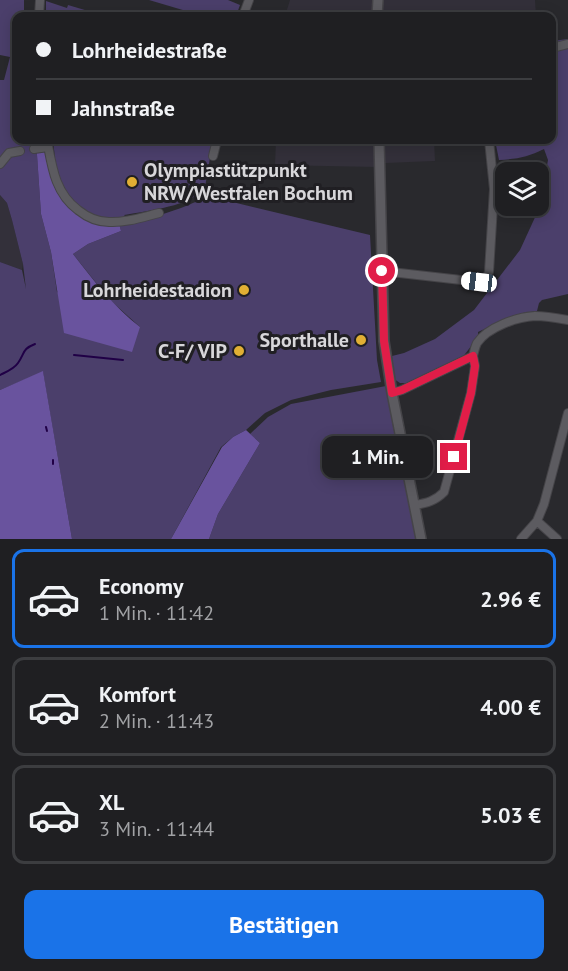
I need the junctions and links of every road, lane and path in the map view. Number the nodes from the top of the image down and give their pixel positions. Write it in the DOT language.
graph roads {
  1 [pos="46,144"];
  2 [pos="48,144"];
  3 [pos="216,144"];
  4 [pos="379,144"];
  5 [pos="489,144"];
  6 [pos="34,149"];
  7 [pos="20,151"];
  8 [pos="213,156"];
  9 [pos="0,164"];
  10 [pos="159,213"];
  11 [pos="382,271"];
  12 [pos="568,320"];
  13 [pos="473,356"];
  14 [pos="392,393"];
  15 [pos="568,413"];
  16 [pos="415,505"];
  17 [pos="537,521"];
  18 [pos="421,539"];
  19 [pos="521,539"];
  20 [pos="557,539"];
  1 -- 6 [label="street"];
  2 -- 10 [label="street"];
  3 -- 8 [label="street"];
  4 -- 11 [label="street"];
  5 -- 11 [label="street"];
  7 -- 9 [label="street"];
  11 -- 14 [label="street"];
  12 -- 13 [label="street"];
  13 -- 14 [label="street"];
  13 -- 16 [label="street"];
  14 -- 16 [label="street"];
  15 -- 17 [label="street"];
  16 -- 18 [label="street"];
  17 -- 19 [label="street"];
  17 -- 20 [label="street"];
}
